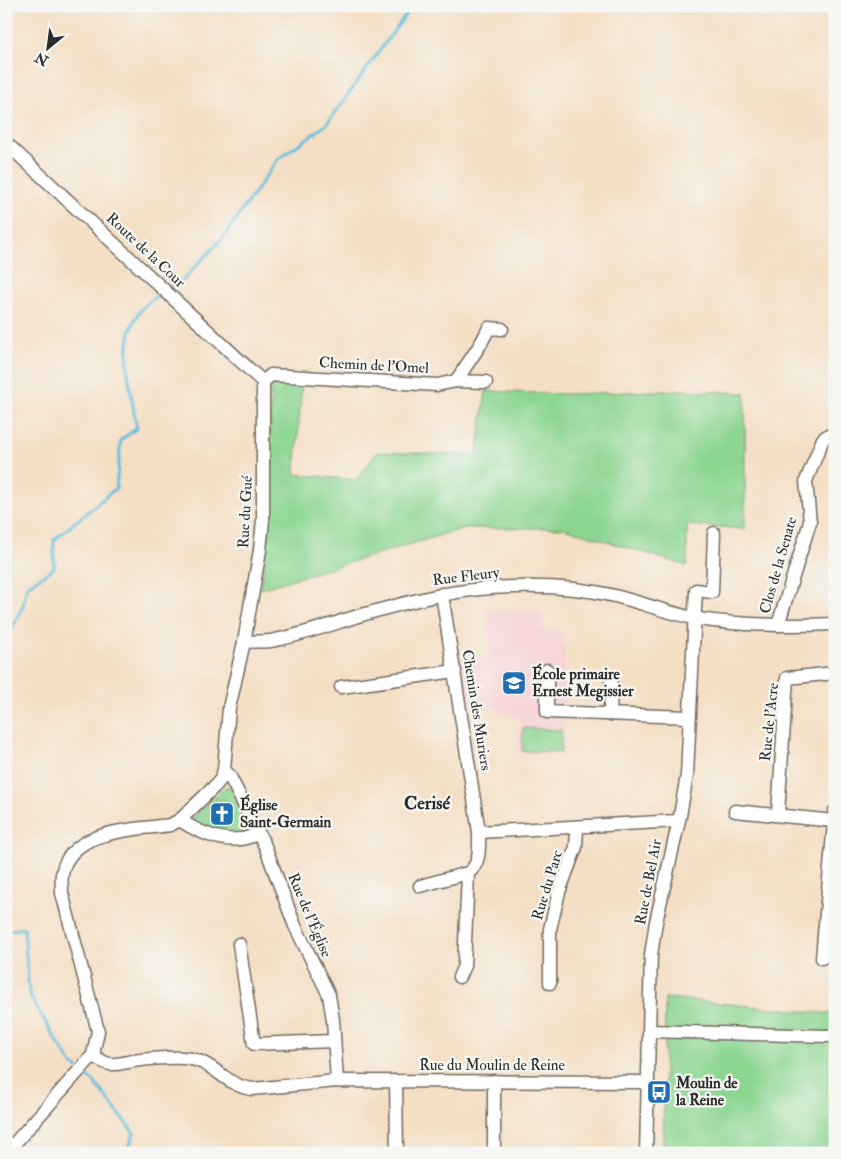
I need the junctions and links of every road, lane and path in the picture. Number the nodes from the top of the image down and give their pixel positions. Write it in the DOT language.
graph roads {
  1 [pos="6,143"];
  2 [pos="502,328"];
  3 [pos="456,381"];
  4 [pos="263,382"];
  5 [pos="486,382"];
  6 [pos="835,437"];
  7 [pos="714,532"];
  8 [pos="442,594"];
  9 [pos="695,618"];
  10 [pos="835,624"];
  11 [pos="778,625"];
  12 [pos="244,642"];
  13 [pos="547,670"];
  14 [pos="455,671"];
  15 [pos="835,673"];
  16 [pos="611,682"];
  17 [pos="341,687"];
  18 [pos="610,714"];
  19 [pos="689,717"];
  20 [pos="224,770"];
  21 [pos="734,811"];
  22 [pos="778,814"];
  23 [pos="834,816"];
  24 [pos="180,820"];
  25 [pos="678,821"];
  26 [pos="577,827"];
  27 [pos="479,832"];
  28 [pos="259,834"];
  29 [pos="468,873"];
  30 [pos="420,886"];
  31 [pos="240,944"];
  32 [pos="822,958"];
  33 [pos="460,977"];
  34 [pos="550,983"];
  35 [pos="649,1031"];
  36 [pos="828,1036"];
  37 [pos="334,1041"];
  38 [pos="93,1055"];
  39 [pos="337,1081"];
  40 [pos="494,1081"];
  41 [pos="396,1082"];
  42 [pos="648,1082"];
  43 [pos="6,1153"];
  44 [pos="396,1153"];
  45 [pos="494,1153"];
  46 [pos="646,1153"];
  1 -- 4 [label="street, Route de la Cour"];
  2 -- 3 [label="street"];
  3 -- 4 [label="street, Chemin de l'Omel"];
  3 -- 5 [label="street, Chemin de l'Omel"];
  4 -- 12 [label="street, Rue du Gué"];
  6 -- 11 [label="street, Clos de la Senate"];
  7 -- 9 [label="street, Rue de Bel Air"];
  8 -- 9 [label="street, Rue Fleury"];
  8 -- 12 [label="street, Rue Fleury"];
  8 -- 14 [label="street, Chemin des Muriers"];
  9 -- 11 [label="street, Rue Fleury"];
  9 -- 19 [label="street, Rue de Bel Air"];
  10 -- 11 [label="street, Rue Fleury"];
  12 -- 20 [label="street, Rue du Gué"];
  13 -- 18 [label="street"];
  14 -- 17 [label="street"];
  14 -- 27 [label="street, Chemin des Muriers"];
  15 -- 22 [label="street, Rue de l'Acre"];
  16 -- 18 [label="street"];
  18 -- 19 [label="street"];
  19 -- 25 [label="street, Rue de Bel Air"];
  20 -- 24 [label="street"];
  20 -- 28 [label="street, Rue de l'Église"];
  21 -- 22 [label="street"];
  22 -- 23 [label="street"];
  23 -- 32 [label="street"];
  24 -- 28 [label="street"];
  24 -- 38 [label="street"];
  25 -- 26 [label="street, Rue du Parc"];
  25 -- 35 [label="street, Rue de Bel Air"];
  26 -- 27 [label="street, Rue du Parc"];
  26 -- 34 [label="street, Rue du Parc"];
  27 -- 29 [label="street, Chemin des Muriers"];
  28 -- 37 [label="street, Rue de l'Église"];
  29 -- 30 [label="street"];
  29 -- 33 [label="street"];
  31 -- 37 [label="street"];
  35 -- 36 [label="street"];
  35 -- 42 [label="street, Rue de Bel Air"];
  37 -- 39 [label="street, Rue de l'Église"];
  38 -- 39 [label="street, Rue du Moulin de Reine"];
  38 -- 43 [label="street"];
  39 -- 41 [label="street, Rue du Moulin de Reine"];
  40 -- 41 [label="street, Rue du Moulin de Reine"];
  40 -- 42 [label="street, Rue du Moulin de Reine"];
  40 -- 45 [label="street"];
  41 -- 44 [label="street"];
  42 -- 46 [label="street, Rue de Bel Air"];
}
